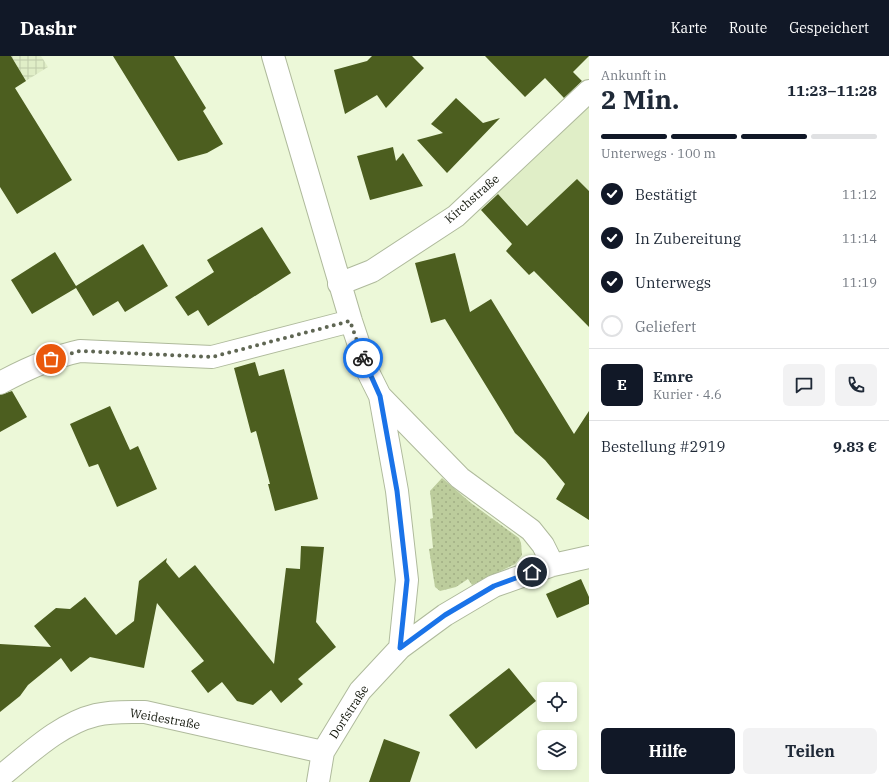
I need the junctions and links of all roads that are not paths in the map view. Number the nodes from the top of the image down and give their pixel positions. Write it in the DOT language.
graph roads {
  1 [pos="273,56"];
  2 [pos="589,91"];
  3 [pos="339,284"];
  4 [pos="350,321"];
  5 [pos="0,383"];
  6 [pos="380,396"];
  7 [pos="589,557"];
  8 [pos="553,565"];
  9 [pos="400,648"];
  10 [pos="323,752"];
  11 [pos="0,777"];
  12 [pos="318,782"];
  1 -- 3 [label="street"];
  2 -- 3 [label="street, Kirchstraße"];
  3 -- 4 [label="street"];
  4 -- 5 [label="street"];
  4 -- 6 [label="street"];
  6 -- 8 [label="street"];
  6 -- 9 [label="street"];
  7 -- 8 [label="street, Dorfstraße"];
  8 -- 9 [label="street, Dorfstraße"];
  9 -- 10 [label="street, Dorfstraße"];
  10 -- 11 [label="street, Weidestraße"];
  10 -- 12 [label="street, Dorfstraße"];
}
